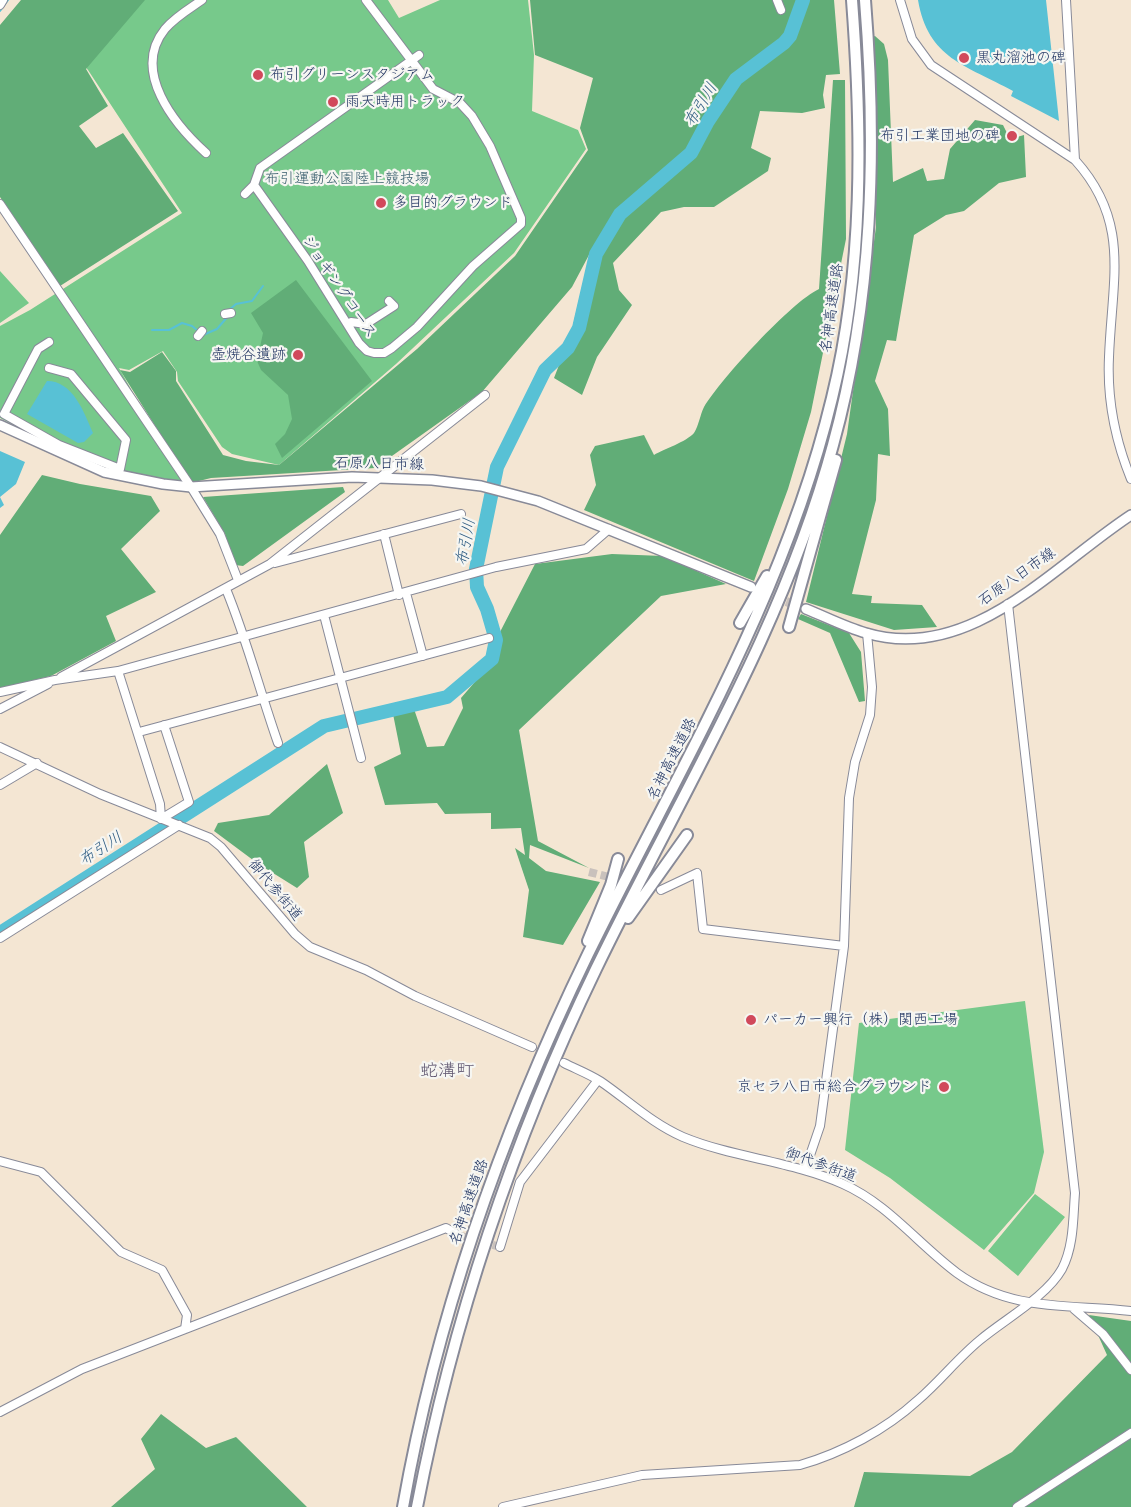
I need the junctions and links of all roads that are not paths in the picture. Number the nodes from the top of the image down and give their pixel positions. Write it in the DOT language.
graph roads {
  1 [pos="3,0"];
  2 [pos="202,0"];
  3 [pos="366,0"];
  4 [pos="777,0"];
  5 [pos="852,0"];
  6 [pos="865,0"];
  7 [pos="900,0"];
  8 [pos="1066,0"];
  9 [pos="0,4"];
  10 [pos="781,10"];
  11 [pos="418,55"];
  12 [pos="410,61"];
  13 [pos="206,153"];
  14 [pos="1075,160"];
  15 [pos="254,185"];
  16 [pos="245,194"];
  17 [pos="0,204"];
  18 [pos="389,302"];
  19 [pos="348,324"];
  20 [pos="860,324"];
  21 [pos="49,342"];
  22 [pos="49,368"];
  23 [pos="485,395"];
  24 [pos="0,425"];
  25 [pos="380,478"];
  26 [pos="1131,479"];
  27 [pos="191,487"];
  28 [pos="460,514"];
  29 [pos="1131,515"];
  30 [pos="609,529"];
  31 [pos="384,534"];
  32 [pos="782,555"];
  33 [pos="270,564"];
  34 [pos="238,580"];
  35 [pos="751,587"];
  36 [pos="226,590"];
  37 [pos="402,594"];
  38 [pos="1008,604"];
  39 [pos="806,609"];
  40 [pos="324,615"];
  41 [pos="740,623"];
  42 [pos="789,627"];
  43 [pos="867,633"];
  44 [pos="245,636"];
  45 [pos="489,638"];
  46 [pos="423,656"];
  47 [pos="118,671"];
  48 [pos="342,678"];
  49 [pos="55,680"];
  50 [pos="0,692"];
  51 [pos="262,698"];
  52 [pos="0,709"];
  53 [pos="164,725"];
  54 [pos="138,732"];
  55 [pos="278,743"];
  56 [pos="0,747"];
  57 [pos="361,758"];
  58 [pos="37,763"];
  59 [pos="0,785"];
  60 [pos="164,820"];
  61 [pos="177,825"];
  62 [pos="687,835"];
  63 [pos="618,859"];
  64 [pos="661,890"];
  65 [pos="0,938"];
  66 [pos="844,946"];
  67 [pos="595,970"];
  68 [pos="549,1039"];
  69 [pos="532,1047"];
  70 [pos="564,1063"];
  71 [pos="598,1080"];
  72 [pos="0,1161"];
  73 [pos="805,1170"];
  74 [pos="458,1235"];
  75 [pos="500,1247"];
  76 [pos="1026,1304"];
  77 [pos="1074,1309"];
  78 [pos="1131,1311"];
  79 [pos="185,1329"];
  80 [pos="1131,1370"];
  81 [pos="0,1412"];
  82 [pos="1131,1433"];
  83 [pos="403,1507"];
  84 [pos="417,1507"];
  85 [pos="503,1507"];
  86 [pos="1017,1507"];
  1 -- 9 [label="street"];
  2 -- 13 [label="street"];
  3 -- 12 [label="street, ジョギングコース"];
  4 -- 10 [label="street"];
  5 -- 32 [label="highway, 名神高速道路"];
  6 -- 20 [label="highway, 名神高速道路"];
  7 -- 14 [label="street"];
  8 -- 14 [label="street"];
  11 -- 12 [label="street"];
  12 -- 15 [label="street"];
  12 -- 19 [label="street, ジョギングコース"];
  14 -- 26 [label="street"];
  15 -- 16 [label="street"];
  15 -- 19 [label="street, ジョギングコース"];
  17 -- 27 [label="street"];
  18 -- 19 [label="street"];
  20 -- 42 [label="highway"];
  20 -- 67 [label="highway, 名神高速道路"];
  21 -- 22 [label="street"];
  23 -- 25 [label="street"];
  24 -- 27 [label="main road, 石原八日市線"];
  25 -- 27 [label="main road, 石原八日市線"];
  25 -- 30 [label="main road, 石原八日市線"];
  25 -- 33 [label="street"];
  27 -- 34 [label="street"];
  28 -- 31 [label="street"];
  29 -- 38 [label="main road, 石原八日市線"];
  30 -- 35 [label="main road, 石原八日市線"];
  30 -- 37 [label="street"];
  31 -- 33 [label="street"];
  31 -- 37 [label="street"];
  32 -- 41 [label="highway"];
  32 -- 68 [label="highway, 名神高速道路"];
  33 -- 34 [label="street"];
  34 -- 36 [label="street"];
  36 -- 44 [label="street"];
  36 -- 49 [label="street"];
  37 -- 40 [label="street"];
  37 -- 46 [label="street"];
  38 -- 43 [label="main road, 石原八日市線"];
  38 -- 76 [label="street"];
  39 -- 43 [label="main road, 石原八日市線"];
  40 -- 44 [label="street"];
  40 -- 48 [label="street"];
  43 -- 66 [label="street"];
  44 -- 47 [label="street"];
  44 -- 51 [label="street"];
  45 -- 46 [label="street"];
  46 -- 48 [label="street"];
  47 -- 49 [label="street"];
  47 -- 54 [label="street"];
  48 -- 51 [label="street"];
  48 -- 57 [label="street"];
  49 -- 50 [label="street"];
  49 -- 52 [label="street"];
  51 -- 53 [label="street"];
  51 -- 55 [label="street"];
  53 -- 54 [label="street"];
  53 -- 60 [label="street"];
  54 -- 60 [label="street"];
  56 -- 58 [label="street, 御代参街道"];
  58 -- 59 [label="street"];
  58 -- 60 [label="street, 御代参街道"];
  60 -- 61 [label="street, 御代参街道"];
  61 -- 65 [label="street"];
  61 -- 69 [label="street, 御代参街道"];
  62 -- 67 [label="highway"];
  63 -- 68 [label="highway"];
  64 -- 66 [label="street"];
  66 -- 73 [label="street"];
  67 -- 84 [label="highway, 名神高速道路"];
  68 -- 83 [label="highway, 名神高速道路"];
  70 -- 71 [label="street, 御代参街道"];
  71 -- 73 [label="street, 御代参街道"];
  71 -- 75 [label="street"];
  72 -- 79 [label="street"];
  73 -- 76 [label="street, 御代参街道"];
  74 -- 79 [label="street"];
  76 -- 77 [label="street, 御代参街道"];
  76 -- 85 [label="street"];
  77 -- 78 [label="street, 御代参街道"];
  77 -- 80 [label="street"];
  79 -- 81 [label="street"];
  82 -- 86 [label="street"];
}
